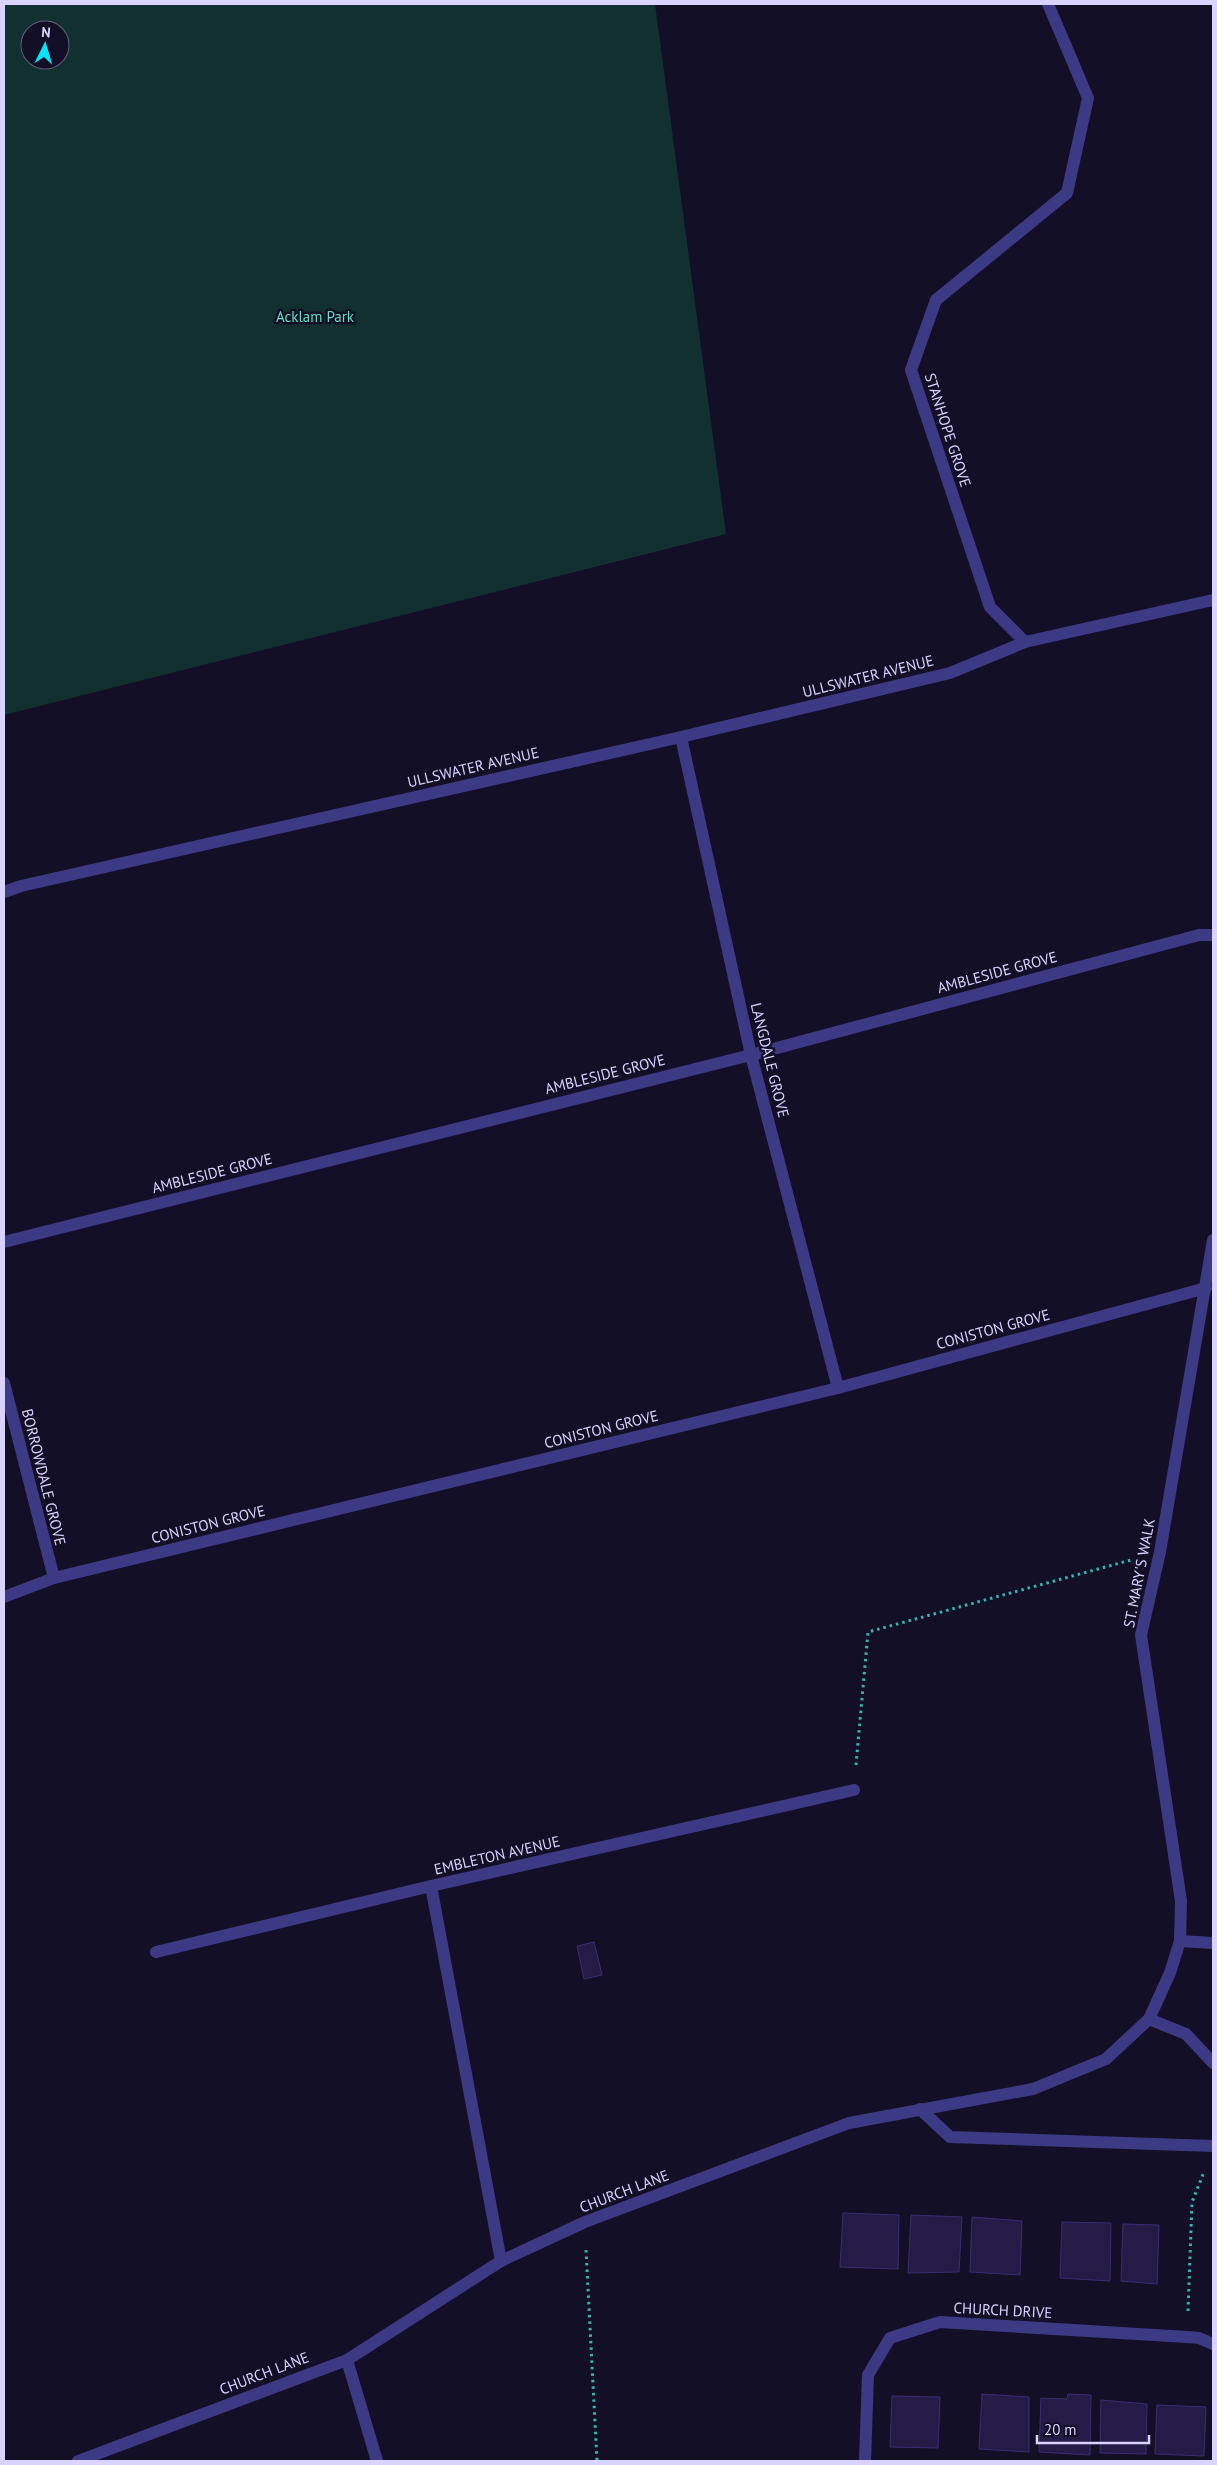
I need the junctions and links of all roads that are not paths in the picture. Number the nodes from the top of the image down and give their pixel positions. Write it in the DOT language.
graph roads {
  1 [pos="1048,4"];
  2 [pos="1213,600"];
  3 [pos="1025,642"];
  4 [pos="680,738"];
  5 [pos="4,892"];
  6 [pos="1213,935"];
  7 [pos="751,1055"];
  8 [pos="1213,1240"];
  9 [pos="4,1242"];
  10 [pos="1206,1288"];
  11 [pos="4,1383"];
  12 [pos="838,1388"];
  13 [pos="54,1578"];
  14 [pos="4,1597"];
  15 [pos="854,1790"];
  16 [pos="431,1886"];
  17 [pos="1180,1941"];
  18 [pos="1213,1942"];
  19 [pos="156,1952"];
  20 [pos="1170,1973"];
  21 [pos="1149,2019"];
  22 [pos="1213,2063"];
  23 [pos="920,2109"];
  24 [pos="1213,2146"];
  25 [pos="501,2261"];
  26 [pos="1213,2344"];
  27 [pos="347,2360"];
  28 [pos="78,2461"];
  29 [pos="377,2461"];
  30 [pos="865,2461"];
  1 -- 3 [label="street, STANHOPE GROVE"];
  2 -- 3 [label="street"];
  3 -- 4 [label="street, ULLSWATER AVENUE"];
  4 -- 5 [label="street, ULLSWATER AVENUE"];
  4 -- 7 [label="street, LANGDALE GROVE"];
  6 -- 7 [label="street, AMBLESIDE GROVE"];
  7 -- 9 [label="street, AMBLESIDE GROVE"];
  7 -- 12 [label="street, LANGDALE GROVE"];
  8 -- 10 [label="street, ST. MARY'S WALK"];
  10 -- 12 [label="street, CONISTON GROVE"];
  10 -- 17 [label="street, ST. MARY'S WALK"];
  11 -- 13 [label="street, BORROWDALE GROVE"];
  12 -- 13 [label="street, CONISTON GROVE"];
  13 -- 14 [label="street, CONISTON GROVE"];
  15 -- 16 [label="street, EMBLETON AVENUE"];
  16 -- 19 [label="street"];
  16 -- 25 [label="street, EMBLETON AVENUE"];
  17 -- 18 [label="street"];
  17 -- 20 [label="street, ST. MARY'S WALK"];
  20 -- 21 [label="street, CHURCH LANE"];
  21 -- 22 [label="street"];
  21 -- 23 [label="street, CHURCH LANE"];
  23 -- 24 [label="street"];
  23 -- 25 [label="street, CHURCH LANE"];
  25 -- 27 [label="street, CHURCH LANE"];
  26 -- 30 [label="street, CHURCH DRIVE"];
  27 -- 28 [label="street, CHURCH LANE"];
  27 -- 29 [label="street"];
}
